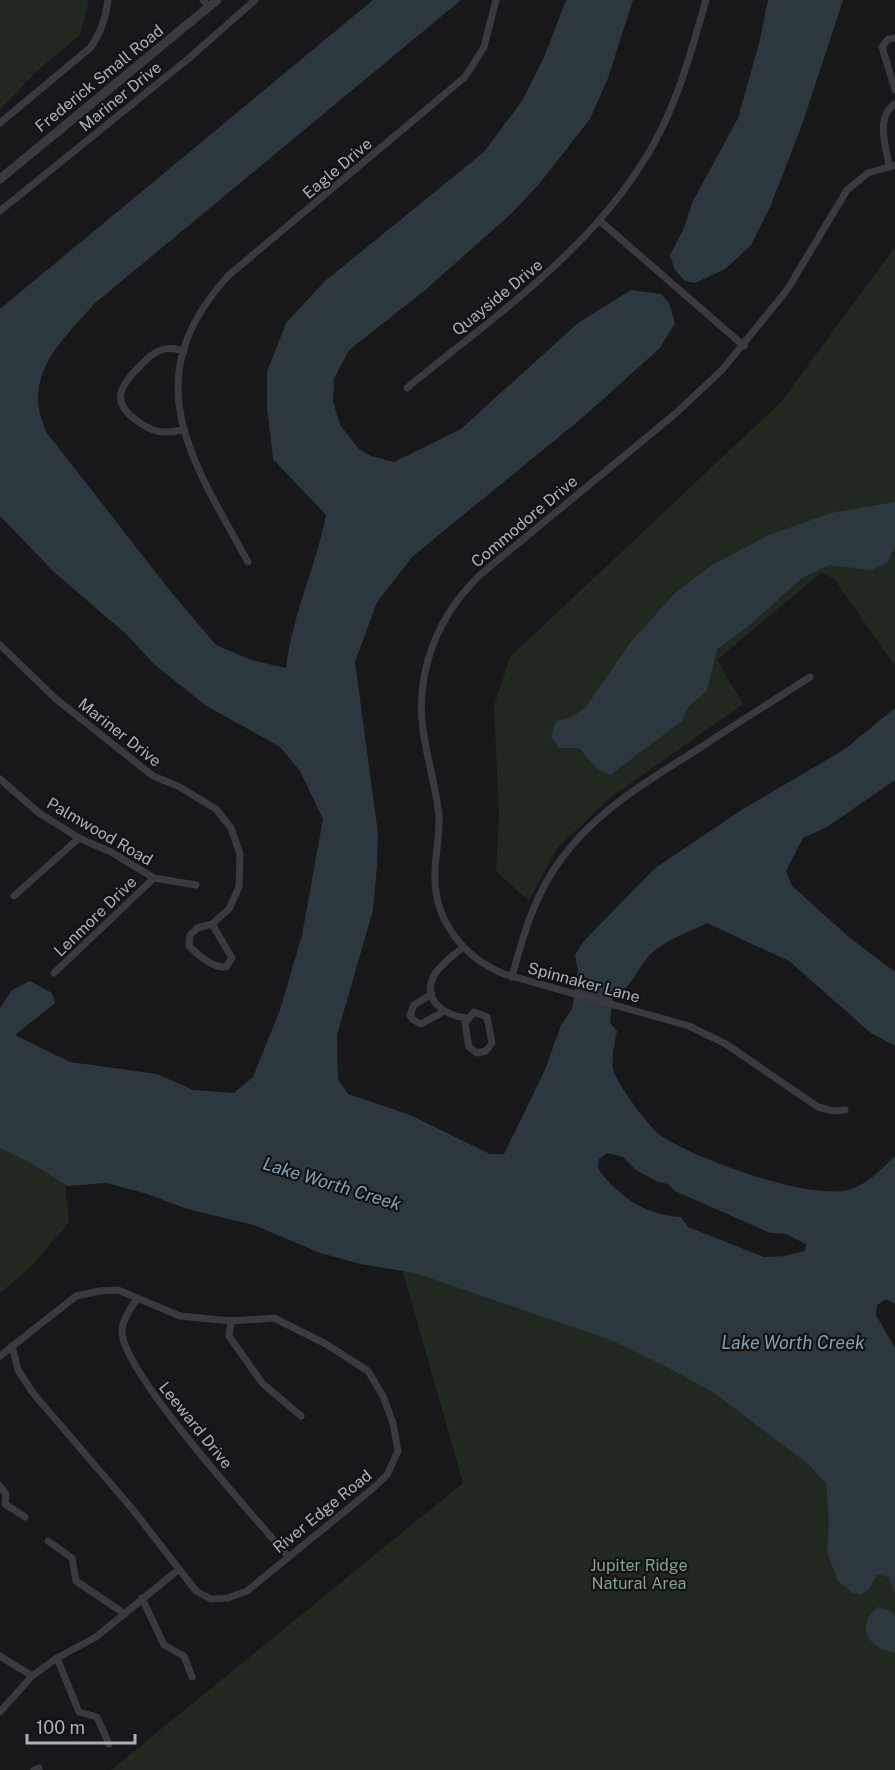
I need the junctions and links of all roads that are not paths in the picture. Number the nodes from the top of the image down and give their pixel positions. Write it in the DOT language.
graph roads {
  1 [pos="108,0"];
  2 [pos="217,0"];
  3 [pos="255,0"];
  4 [pos="496,0"];
  5 [pos="706,0"];
  6 [pos="206,4"];
  7 [pos="895,38"];
  8 [pos="895,91"];
  9 [pos="895,97"];
  10 [pos="895,104"];
  11 [pos="0,123"];
  12 [pos="892,165"];
  13 [pos="0,179"];
  14 [pos="0,211"];
  15 [pos="600,221"];
  16 [pos="744,346"];
  17 [pos="184,351"];
  18 [pos="407,388"];
  19 [pos="182,430"];
  20 [pos="248,562"];
  21 [pos="0,645"];
  22 [pos="810,677"];
  23 [pos="0,779"];
  24 [pos="79,838"];
  25 [pos="154,878"];
  26 [pos="196,885"];
  27 [pos="14,896"];
  28 [pos="212,924"];
  29 [pos="463,947"];
  30 [pos="54,973"];
  31 [pos="512,977"];
  32 [pos="432,994"];
  33 [pos="443,1012"];
  34 [pos="466,1018"];
  35 [pos="845,1110"];
  36 [pos="138,1298"];
  37 [pos="231,1321"];
  38 [pos="12,1346"];
  39 [pos="0,1356"];
  40 [pos="301,1416"];
  41 [pos="0,1486"];
  42 [pos="26,1517"];
  43 [pos="48,1541"];
  44 [pos="288,1556"];
  45 [pos="178,1570"];
  46 [pos="142,1598"];
  47 [pos="125,1614"];
  48 [pos="0,1656"];
  49 [pos="57,1658"];
  50 [pos="32,1676"];
  51 [pos="192,1677"];
  52 [pos="0,1712"];
  53 [pos="109,1744"];
  1 -- 11 [label="street"];
  2 -- 6 [label="street, Frederick Small Road"];
  3 -- 14 [label="street, Mariner Drive"];
  4 -- 17 [label="street, Eagle Drive"];
  5 -- 15 [label="street, Quayside Drive"];
  6 -- 13 [label="street, Frederick Small Road"];
  7 -- 8 [label="street"];
  8 -- 9 [label="street"];
  10 -- 12 [label="street"];
  12 -- 16 [label="street, Commodore Drive"];
  15 -- 16 [label="street"];
  15 -- 18 [label="street, Quayside Drive"];
  16 -- 29 [label="street, Commodore Drive"];
  17 -- 19 [label="street, Eagle Drive"];
  17 -- 19 [label="street"];
  19 -- 20 [label="street, Eagle Drive"];
  21 -- 28 [label="street, Mariner Drive"];
  22 -- 31 [label="street, Spinnaker Lane"];
  23 -- 24 [label="street, Palmwood Road"];
  24 -- 25 [label="street, Palmwood Road"];
  24 -- 27 [label="street"];
  25 -- 26 [label="street, Palmwood Road"];
  25 -- 30 [label="street, Lenmore Drive"];
  28 -- 28 [label="street, Mariner Drive"];
  29 -- 31 [label="street, Commodore Drive"];
  29 -- 32 [label="street"];
  31 -- 35 [label="street, Spinnaker Lane"];
  32 -- 33 [label="street"];
  32 -- 33 [label="street"];
  33 -- 34 [label="street"];
  34 -- 34 [label="street"];
  36 -- 37 [label="street, River Edge Road"];
  36 -- 38 [label="street, River Edge Road"];
  36 -- 44 [label="street, Leeward Drive"];
  37 -- 40 [label="street"];
  37 -- 44 [label="street, River Edge Road"];
  38 -- 39 [label="street, River Edge Road"];
  38 -- 45 [label="street, River Edge Road"];
  41 -- 42 [label="street"];
  43 -- 47 [label="street"];
  44 -- 45 [label="street, River Edge Road"];
  45 -- 46 [label="street"];
  46 -- 47 [label="street"];
  46 -- 51 [label="street"];
  47 -- 49 [label="street"];
  48 -- 50 [label="street"];
  49 -- 50 [label="street"];
  49 -- 53 [label="street"];
  50 -- 52 [label="street"];
}
